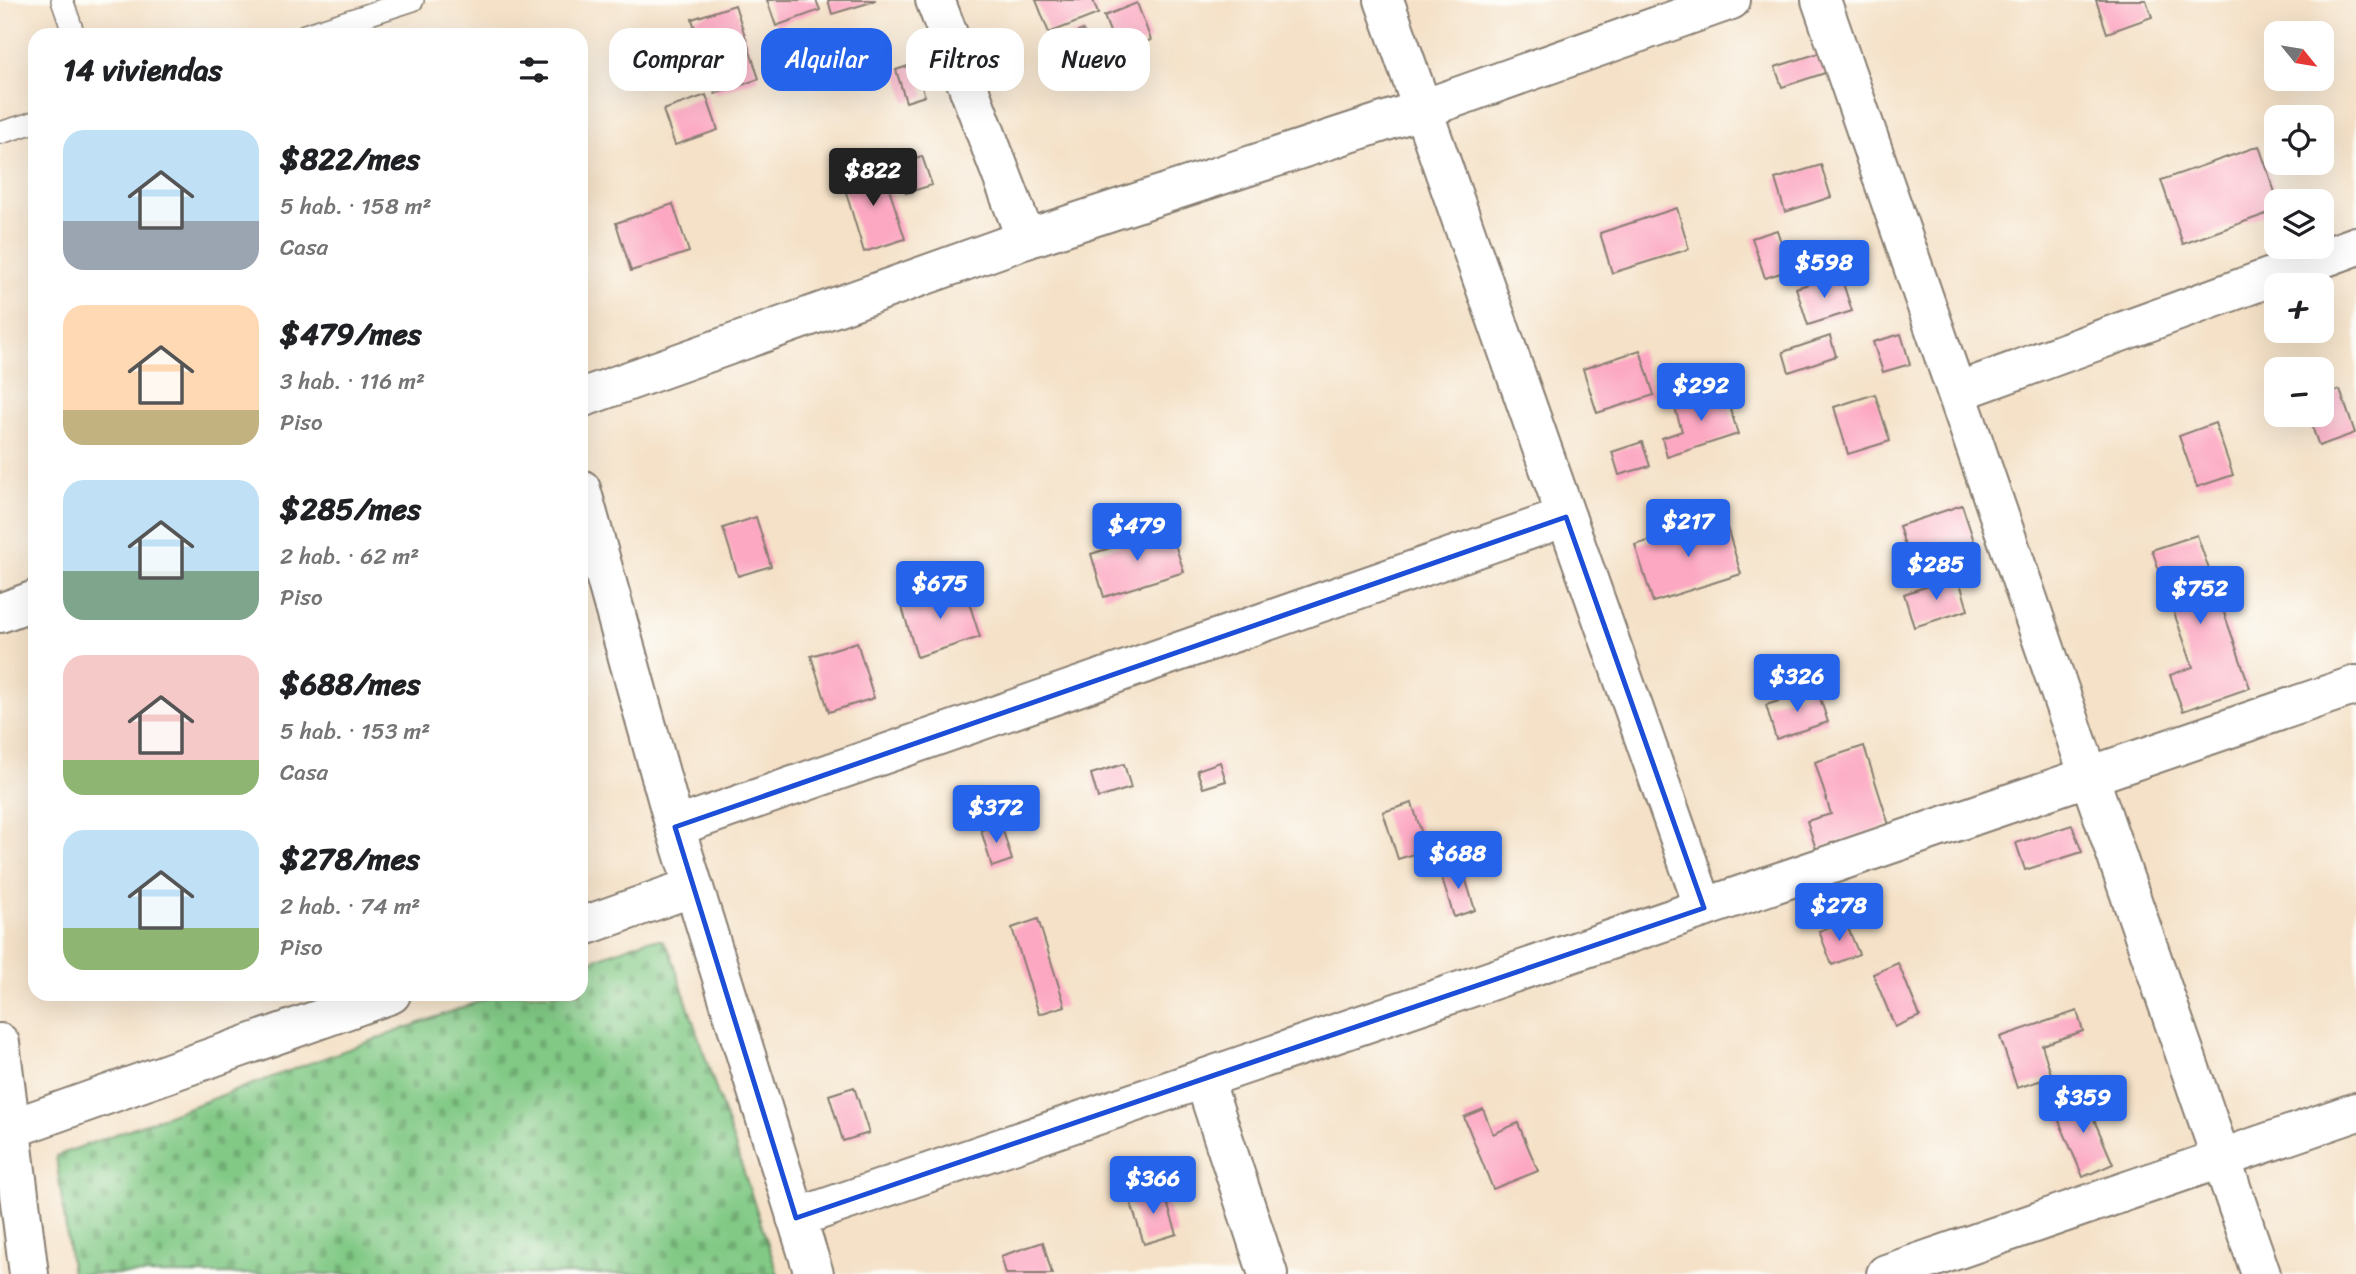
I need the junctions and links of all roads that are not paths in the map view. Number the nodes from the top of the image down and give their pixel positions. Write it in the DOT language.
graph roads {
  1 [pos="62,0"];
  2 [pos="413,0"];
  3 [pos="935,0"];
  4 [pos="1384,0"];
  5 [pos="1731,0"];
  6 [pos="1821,0"];
  7 [pos="72,28"];
  8 [pos="327,28"];
  9 [pos="1423,109"];
  10 [pos="28,124"];
  11 [pos="0,133"];
  12 [pos="1026,239"];
  13 [pos="2356,246"];
  14 [pos="1957,392"];
  15 [pos="588,395"];
  16 [pos="588,514"];
  17 [pos="1566,517"];
  18 [pos="28,603"];
  19 [pos="0,613"];
  20 [pos="2356,685"];
  21 [pos="2089,776"];
  22 [pos="675,827"];
  23 [pos="693,887"];
  24 [pos="1704,908"];
  25 [pos="588,924"];
  26 [pos="371,1001"];
  27 [pos="0,1043"];
  28 [pos="1204,1079"];
  29 [pos="2356,1112"];
  30 [pos="13,1128"];
  31 [pos="2221,1156"];
  32 [pos="796,1218"];
  33 [pos="29,1274"];
  34 [pos="814,1274"];
  35 [pos="1268,1274"];
  36 [pos="1886,1274"];
  37 [pos="2262,1274"];
  1 -- 7 [label="lane"];
  2 -- 8 [label="lane"];
  3 -- 12 [label="street"];
  4 -- 9 [label="street"];
  5 -- 9 [label="street"];
  6 -- 14 [label="street"];
  9 -- 12 [label="street"];
  9 -- 17 [label="street"];
  10 -- 11 [label="lane"];
  12 -- 15 [label="street"];
  13 -- 14 [label="street"];
  14 -- 21 [label="street"];
  16 -- 22 [label="street"];
  17 -- 22 [label="street"];
  17 -- 24 [label="street"];
  18 -- 19 [label="street"];
  20 -- 21 [label="street"];
  21 -- 24 [label="street"];
  21 -- 31 [label="street"];
  22 -- 23 [label="street"];
  23 -- 25 [label="street"];
  23 -- 32 [label="street"];
  24 -- 28 [label="street"];
  26 -- 30 [label="street"];
  27 -- 30 [label="street"];
  28 -- 32 [label="street"];
  28 -- 35 [label="street"];
  29 -- 31 [label="street"];
  30 -- 33 [label="street"];
  31 -- 36 [label="street"];
  31 -- 37 [label="street"];
  32 -- 34 [label="street"];
}
